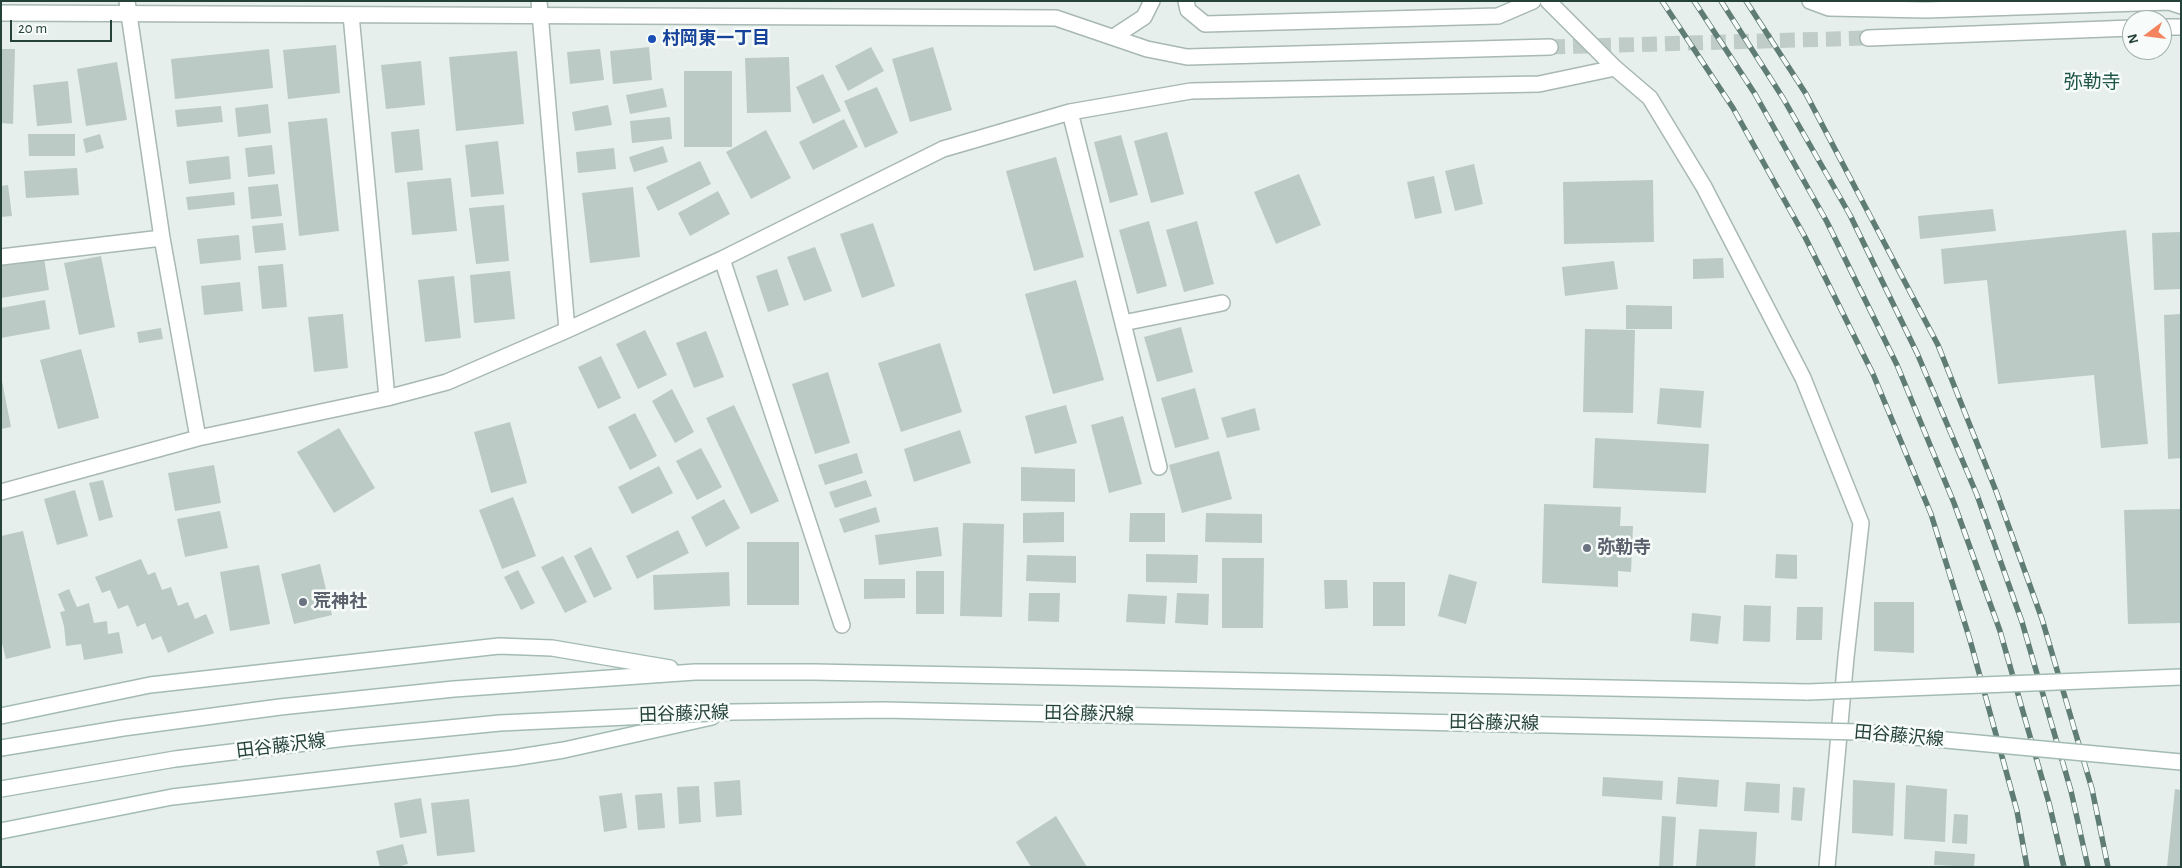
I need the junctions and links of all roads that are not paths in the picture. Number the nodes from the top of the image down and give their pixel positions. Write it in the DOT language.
graph roads {
  1 [pos="1152,1"];
  2 [pos="1186,1"];
  3 [pos="1533,1"];
  4 [pos="1548,1"];
  5 [pos="1810,1"];
  6 [pos="2181,6"];
  7 [pos="128,8"];
  8 [pos="540,8"];
  9 [pos="1,13"];
  10 [pos="350,14"];
  11 [pos="2122,28"];
  12 [pos="1115,36"];
  13 [pos="1868,38"];
  14 [pos="1550,47"];
  15 [pos="1615,68"];
  16 [pos="1070,112"];
  17 [pos="162,238"];
  18 [pos="1,257"];
  19 [pos="722,259"];
  20 [pos="1222,303"];
  21 [pos="1123,323"];
  22 [pos="567,330"];
  23 [pos="388,398"];
  24 [pos="198,438"];
  25 [pos="1159,467"];
  26 [pos="1,492"];
  27 [pos="842,625"];
  28 [pos="695,672"];
  29 [pos="2181,677"];
  30 [pos="733,712"];
  31 [pos="1,716"];
  32 [pos="1,748"];
  33 [pos="2181,762"];
  34 [pos="1,789"];
  35 [pos="1,831"];
  36 [pos="1827,867"];
  1 -- 12 [label="street"];
  2 -- 3 [label="street"];
  4 -- 15 [label="street"];
  5 -- 6 [label="street"];
  7 -- 9 [label="street"];
  7 -- 10 [label="street"];
  7 -- 17 [label="street"];
  8 -- 10 [label="street"];
  8 -- 12 [label="street"];
  8 -- 22 [label="street"];
  10 -- 23 [label="street"];
  11 -- 13 [label="street"];
  12 -- 14 [label="street"];
  15 -- 16 [label="street"];
  15 -- 36 [label="street"];
  16 -- 19 [label="street"];
  16 -- 21 [label="street"];
  17 -- 18 [label="street"];
  17 -- 24 [label="street"];
  19 -- 22 [label="street"];
  19 -- 27 [label="street"];
  20 -- 21 [label="street"];
  21 -- 25 [label="street"];
  22 -- 23 [label="street"];
  23 -- 24 [label="street"];
  24 -- 26 [label="street"];
  28 -- 29 [label="street, 田谷藤沢線, bridge"];
  28 -- 31 [label="street"];
  28 -- 32 [label="street, 田谷藤沢線"];
  30 -- 33 [label="street, 田谷藤沢線, bridge"];
  30 -- 34 [label="street, 田谷藤沢線, bridge"];
  30 -- 35 [label="street, bridge"];
}
